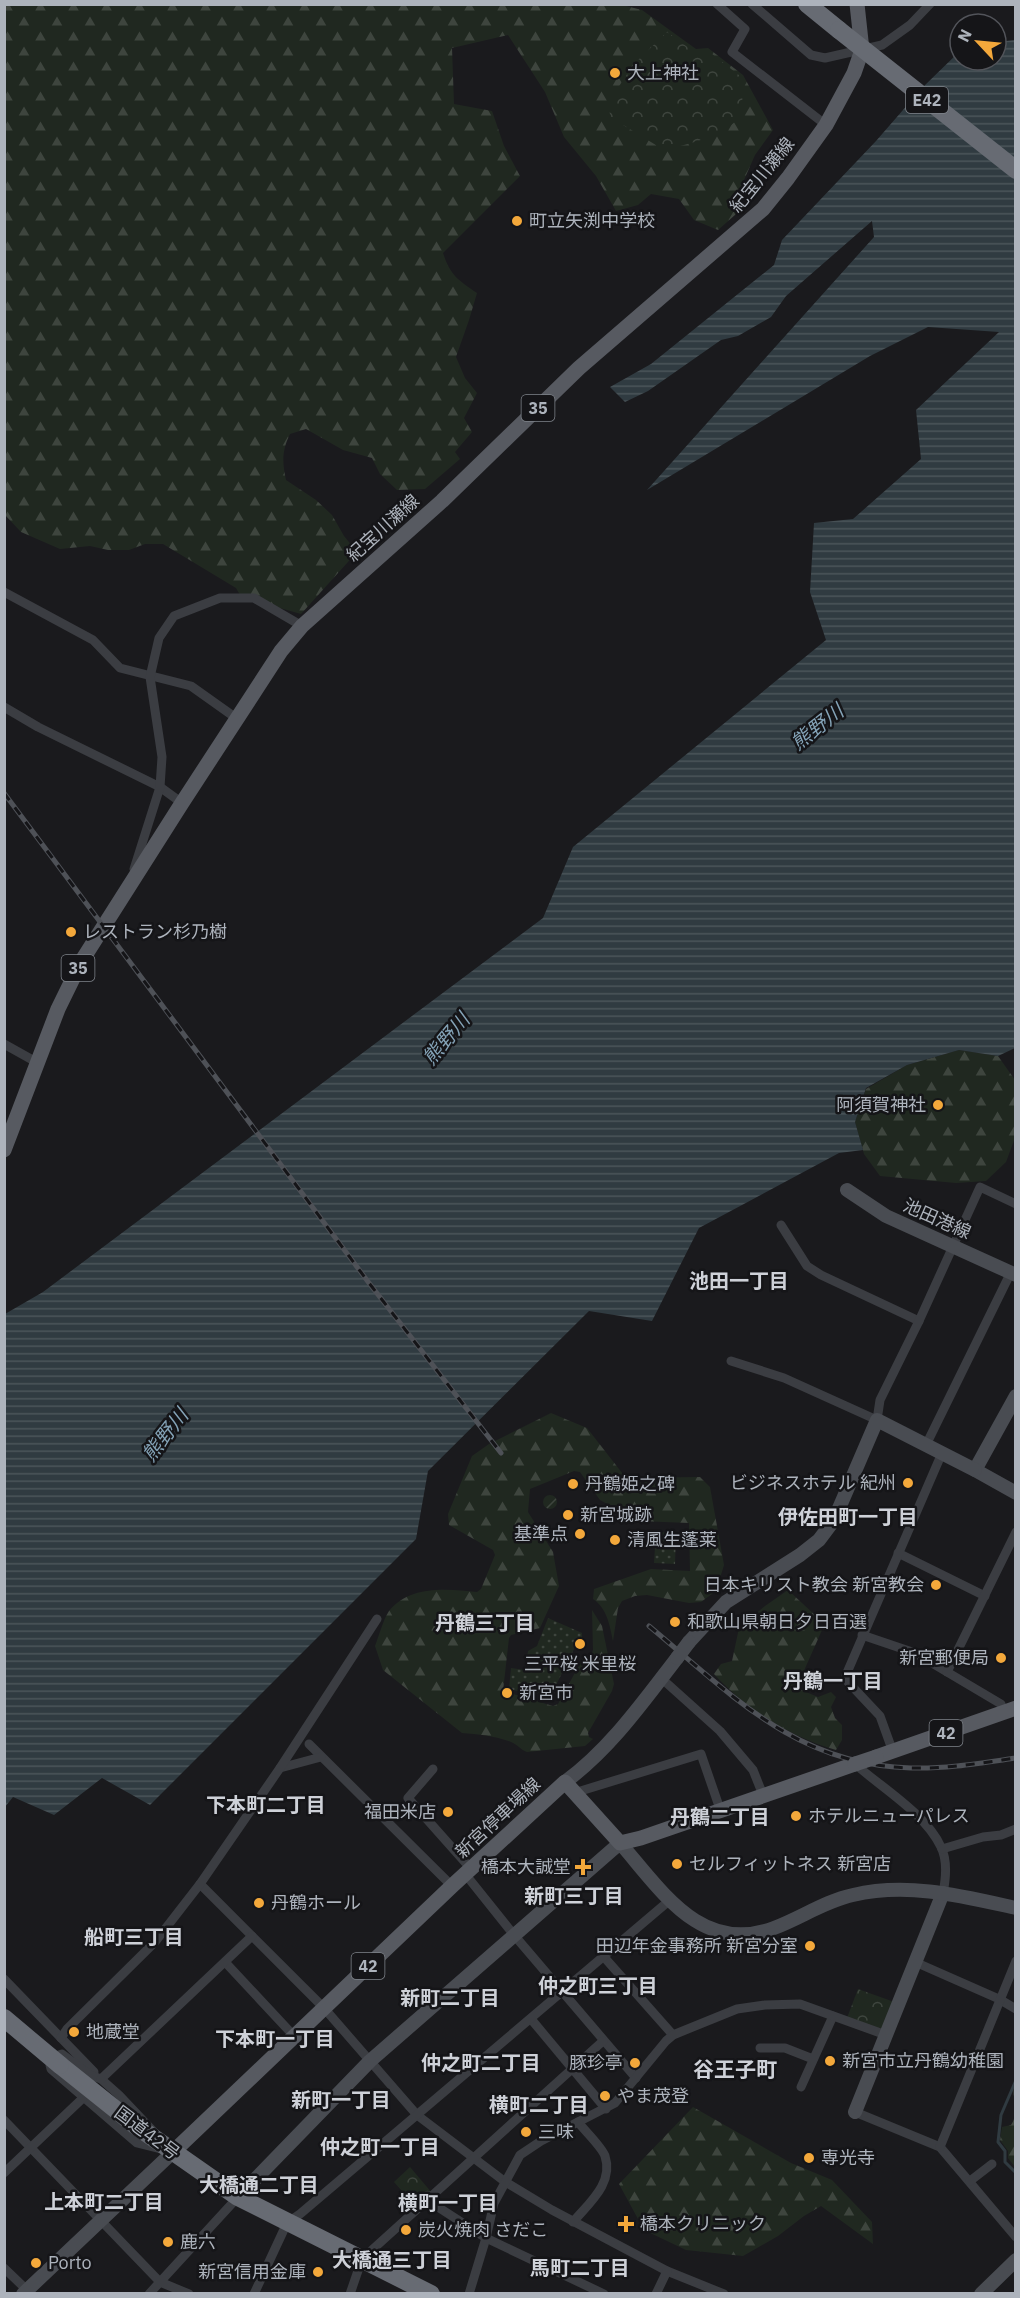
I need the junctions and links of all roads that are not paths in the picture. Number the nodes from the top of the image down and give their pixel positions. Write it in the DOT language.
graph roads {
  1 [pos="717,4"];
  2 [pos="752,4"];
  3 [pos="807,4"];
  4 [pos="857,4"];
  5 [pos="930,4"];
  6 [pos="821,7"];
  7 [pos="841,28"];
  8 [pos="861,50"];
  9 [pos="826,125"];
  10 [pos="1016,160"];
  11 [pos="1016,170"];
  12 [pos="4,592"];
  13 [pos="302,626"];
  14 [pos="150,677"];
  15 [pos="4,707"];
  16 [pos="236,718"];
  17 [pos="160,787"];
  18 [pos="182,802"];
  19 [pos="127,891"];
  20 [pos="4,1044"];
  21 [pos="38,1063"];
  22 [pos="4,1150"];
  23 [pos="847,1190"];
  24 [pos="1016,1204"];
  25 [pos="781,1225"];
  26 [pos="953,1245"];
  27 [pos="1013,1274"];
  28 [pos="919,1321"];
  29 [pos="731,1361"];
  30 [pos="1016,1396"];
  31 [pos="877,1420"];
  32 [pos="926,1445"];
  33 [pos="942,1453"];
  34 [pos="975,1470"];
  35 [pos="1016,1493"];
  36 [pos="1016,1532"];
  37 [pos="898,1553"];
  38 [pos="985,1596"];
  39 [pos="377,1619"];
  40 [pos="862,1635"];
  41 [pos="946,1672"];
  42 [pos="661,1678"];
  43 [pos="1010,1710"];
  44 [pos="309,1744"];
  45 [pos="893,1752"];
  46 [pos="321,1756"];
  47 [pos="855,1764"];
  48 [pos="280,1768"];
  49 [pos="433,1769"];
  50 [pos="569,1787"];
  51 [pos="764,1795"];
  52 [pos="720,1809"];
  53 [pos="1016,1829"];
  54 [pos="620,1843"];
  55 [pos="942,1849"];
  56 [pos="469,1872"];
  57 [pos="200,1884"];
  58 [pos="452,1886"];
  59 [pos="943,1893"];
  60 [pos="670,1900"];
  61 [pos="1016,1908"];
  62 [pos="514,1935"];
  63 [pos="252,1936"];
  64 [pos="604,1957"];
  65 [pos="1016,1961"];
  66 [pos="225,1962"];
  67 [pos="915,1962"];
  68 [pos="4,1979"];
  69 [pos="562,1992"];
  70 [pos="999,1999"];
  71 [pos="324,2008"];
  72 [pos="1016,2008"];
  73 [pos="833,2016"];
  74 [pos="4,2018"];
  75 [pos="531,2019"];
  76 [pos="673,2035"];
  77 [pos="886,2035"];
  78 [pos="294,2036"];
  79 [pos="60,2037"];
  80 [pos="603,2041"];
  81 [pos="760,2048"];
  82 [pos="813,2059"];
  83 [pos="370,2061"];
  84 [pos="572,2069"];
  85 [pos="636,2078"];
  86 [pos="101,2079"];
  87 [pos="801,2087"];
  88 [pos="83,2098"];
  89 [pos="606,2109"];
  90 [pos="855,2112"];
  91 [pos="417,2115"];
  92 [pos="4,2120"];
  93 [pos="578,2122"];
  94 [pos="940,2147"];
  95 [pos="31,2148"];
  96 [pos="173,2152"];
  97 [pos="473,2158"];
  98 [pos="992,2164"];
  99 [pos="4,2174"];
  100 [pos="504,2181"];
  101 [pos="970,2181"];
  102 [pos="238,2197"];
  103 [pos="427,2200"];
  104 [pos="100,2220"];
  105 [pos="573,2222"];
  106 [pos="287,2223"];
  107 [pos="1016,2237"];
  108 [pos="486,2238"];
  109 [pos="362,2259"];
  110 [pos="1016,2260"];
  111 [pos="4,2268"];
  112 [pos="667,2271"];
  113 [pos="160,2282"];
  114 [pos="27,2293"];
  115 [pos="149,2294"];
  116 [pos="189,2294"];
  117 [pos="254,2294"];
  118 [pos="350,2294"];
  119 [pos="431,2294"];
  120 [pos="468,2294"];
  121 [pos="604,2294"];
  122 [pos="656,2294"];
  123 [pos="724,2294"];
  124 [pos="981,2294"];
  1 -- 9 [label="street"];
  2 -- 8 [label="street"];
  3 -- 7 [label="highway, E42"];
  4 -- 8 [label="main road, 紀宝川瀬線 / 35"];
  5 -- 8 [label="street"];
  6 -- 7 [label="highway, E42"];
  7 -- 10 [label="highway, E42"];
  7 -- 11 [label="highway, E42, bridge"];
  8 -- 9 [label="main road, 紀宝川瀬線 / 35"];
  9 -- 13 [label="main road, 紀宝川瀬線 / 35"];
  12 -- 14 [label="street"];
  13 -- 14 [label="street"];
  13 -- 16 [label="main road, 紀宝川瀬線 / 35"];
  14 -- 16 [label="street"];
  14 -- 17 [label="street"];
  15 -- 17 [label="street"];
  16 -- 18 [label="main road, 紀宝川瀬線 / 35"];
  17 -- 18 [label="street"];
  17 -- 19 [label="street"];
  18 -- 19 [label="main road, 紀宝川瀬線 / 35"];
  19 -- 21 [label="main road, 紀宝川瀬線 / 35"];
  20 -- 21 [label="street"];
  21 -- 22 [label="main road, 紀宝川瀬線 / 35"];
  23 -- 26 [label="street, 池田港線"];
  24 -- 26 [label="street"];
  25 -- 28 [label="street"];
  26 -- 27 [label="street, 池田港線"];
  26 -- 28 [label="street"];
  27 -- 32 [label="street"];
  28 -- 31 [label="street"];
  29 -- 31 [label="street"];
  30 -- 34 [label="street"];
  31 -- 32 [label="street"];
  31 -- 42 [label="street, bridge"];
  32 -- 33 [label="street"];
  33 -- 34 [label="street"];
  33 -- 37 [label="street"];
  34 -- 35 [label="street"];
  36 -- 38 [label="street"];
  37 -- 38 [label="street"];
  37 -- 40 [label="street"];
  38 -- 41 [label="street"];
  39 -- 48 [label="street"];
  40 -- 41 [label="street"];
  40 -- 45 [label="street"];
  41 -- 43 [label="street"];
  42 -- 50 [label="street"];
  42 -- 51 [label="street"];
  43 -- 45 [label="main road, 42"];
  44 -- 46 [label="street"];
  45 -- 47 [label="main road, 42, bridge"];
  46 -- 48 [label="street"];
  46 -- 58 [label="street"];
  47 -- 51 [label="main road, 42"];
  47 -- 55 [label="street"];
  48 -- 57 [label="street"];
  49 -- 56 [label="street"];
  50 -- 52 [label="street"];
  50 -- 54 [label="main road"];
  50 -- 56 [label="main road, 新宮停車場線 / 42"];
  51 -- 52 [label="main road, 42"];
  52 -- 54 [label="main road, 42"];
  53 -- 55 [label="street"];
  54 -- 60 [label="street"];
  54 -- 62 [label="street"];
  55 -- 59 [label="street"];
  56 -- 58 [label="main road, 新宮停車場線 / 42"];
  56 -- 62 [label="street"];
  57 -- 63 [label="street"];
  57 -- 79 [label="street"];
  58 -- 71 [label="main road, 新宮停車場線 / 42"];
  59 -- 60 [label="street"];
  59 -- 61 [label="street"];
  59 -- 67 [label="street"];
  60 -- 64 [label="street"];
  62 -- 69 [label="street"];
  62 -- 83 [label="street"];
  63 -- 66 [label="street"];
  63 -- 71 [label="street"];
  64 -- 69 [label="street"];
  64 -- 76 [label="street"];
  65 -- 70 [label="street"];
  66 -- 78 [label="street"];
  66 -- 86 [label="street"];
  67 -- 70 [label="street"];
  67 -- 77 [label="street"];
  68 -- 79 [label="street"];
  69 -- 75 [label="street"];
  69 -- 80 [label="street"];
  70 -- 72 [label="street"];
  70 -- 94 [label="street"];
  71 -- 78 [label="main road, 新宮停車場線 / 42"];
  71 -- 83 [label="street"];
  73 -- 76 [label="street"];
  73 -- 77 [label="street"];
  73 -- 82 [label="street"];
  74 -- 96 [label="highway, 国道42号, bridge"];
  75 -- 84 [label="street"];
  75 -- 91 [label="street"];
  76 -- 85 [label="street"];
  77 -- 90 [label="street"];
  78 -- 96 [label="main road, 新宮停車場線 / 42"];
  79 -- 86 [label="street"];
  80 -- 84 [label="street"];
  80 -- 85 [label="street"];
  81 -- 82 [label="street"];
  82 -- 87 [label="street"];
  83 -- 91 [label="street"];
  83 -- 102 [label="street"];
  84 -- 89 [label="street"];
  84 -- 97 [label="street"];
  85 -- 89 [label="street"];
  86 -- 88 [label="street"];
  86 -- 96 [label="street"];
  88 -- 95 [label="street"];
  88 -- 96 [label="street"];
  89 -- 93 [label="street"];
  90 -- 94 [label="street"];
  91 -- 97 [label="street"];
  91 -- 106 [label="street"];
  92 -- 95 [label="street"];
  93 -- 100 [label="street"];
  93 -- 105 [label="street"];
  94 -- 101 [label="street"];
  95 -- 99 [label="street"];
  95 -- 104 [label="street"];
  96 -- 102 [label="highway, 国道42号"];
  96 -- 104 [label="street"];
  97 -- 100 [label="street"];
  97 -- 103 [label="street"];
  98 -- 101 [label="street"];
  100 -- 105 [label="street"];
  100 -- 108 [label="street"];
  101 -- 107 [label="street"];
  102 -- 106 [label="highway, 国道42号"];
  102 -- 113 [label="street"];
  103 -- 108 [label="street"];
  103 -- 109 [label="street"];
  104 -- 113 [label="street"];
  104 -- 114 [label="street"];
  105 -- 112 [label="street"];
  106 -- 109 [label="highway, 国道42号"];
  106 -- 117 [label="street"];
  108 -- 120 [label="street"];
  108 -- 121 [label="street"];
  109 -- 118 [label="street"];
  109 -- 119 [label="highway, 国道42号"];
  110 -- 124 [label="street"];
  111 -- 114 [label="street"];
  112 -- 122 [label="street"];
  112 -- 123 [label="street"];
  113 -- 115 [label="street"];
  113 -- 116 [label="street"];
}
